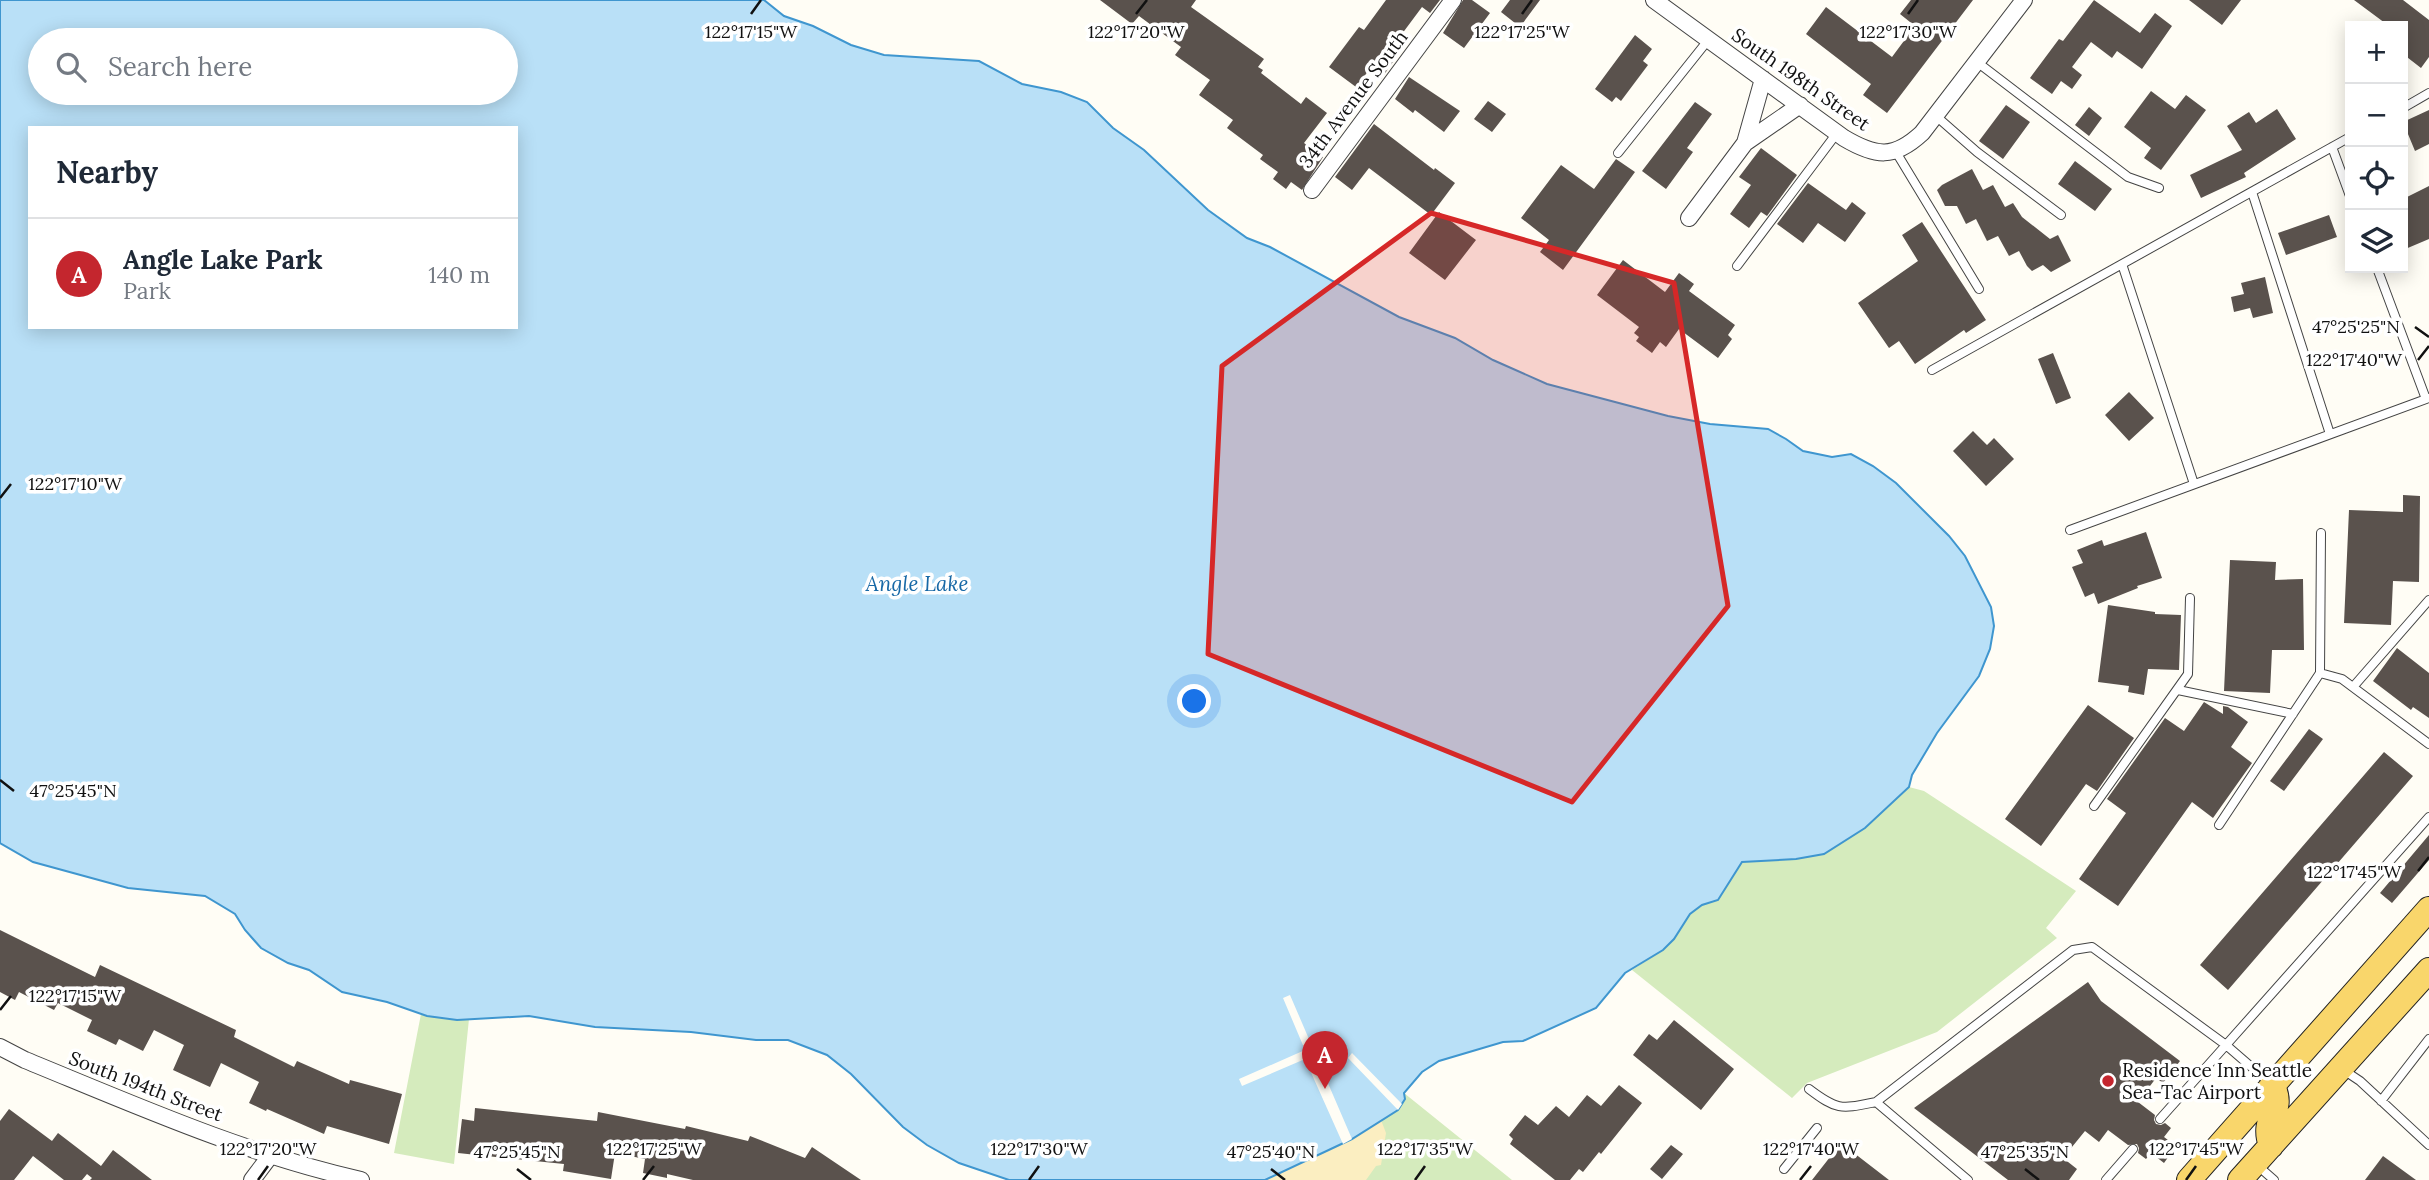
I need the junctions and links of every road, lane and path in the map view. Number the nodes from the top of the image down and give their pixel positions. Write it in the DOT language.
graph roads {
  1 [pos="1453,0"];
  2 [pos="1654,0"];
  3 [pos="2024,0"];
  4 [pos="1709,39"];
  5 [pos="1977,62"];
  6 [pos="1763,79"];
  7 [pos="2429,93"];
  8 [pos="1800,105"];
  9 [pos="2408,105"];
  10 [pos="1936,116"];
  11 [pos="1837,132"];
  12 [pos="2345,140"];
  13 [pos="1745,143"];
  14 [pos="2332,147"];
  15 [pos="1896,152"];
  16 [pos="1618,153"];
  17 [pos="2345,182"];
  18 [pos="2159,188"];
  19 [pos="1312,190"];
  20 [pos="2252,192"];
  21 [pos="2061,215"];
  22 [pos="1689,218"];
  23 [pos="2122,264"];
  24 [pos="1737,266"];
  25 [pos="2379,273"];
  26 [pos="1979,289"];
  27 [pos="1932,370"];
  28 [pos="2428,398"];
  29 [pos="2330,434"];
  30 [pos="2194,485"];
  31 [pos="2070,530"];
  32 [pos="2321,533"];
  33 [pos="2190,598"];
  34 [pos="2429,600"];
  35 [pos="2320,673"];
  36 [pos="2353,687"];
  37 [pos="2178,690"];
  38 [pos="2293,714"];
  39 [pos="2429,744"];
  40 [pos="2094,806"];
  41 [pos="2429,817"];
  42 [pos="2219,825"];
  43 [pos="2429,909"];
  44 [pos="2429,970"];
  45 [pos="2429,1040"];
  46 [pos="2226,1045"];
  47 [pos="0,1047"];
  48 [pos="2341,1068"];
  49 [pos="2273,1086"];
  50 [pos="1809,1089"];
  51 [pos="2381,1101"];
  52 [pos="1876,1102"];
  53 [pos="2160,1119"];
  54 [pos="1817,1128"];
  55 [pos="2429,1145"];
  56 [pos="2133,1149"];
  57 [pos="270,1156"];
  58 [pos="2255,1163"];
  59 [pos="1784,1169"];
  60 [pos="252,1180"];
  61 [pos="361,1180"];
  62 [pos="1968,1180"];
  63 [pos="2105,1180"];
  64 [pos="2189,1180"];
  65 [pos="2274,1180"];
  1 -- 19 [label="street, 34th Avenue South"];
  2 -- 4 [label="street, South 198th Street"];
  3 -- 5 [label="street"];
  4 -- 6 [label="street, South 198th Street"];
  4 -- 16 [label="lane"];
  5 -- 10 [label="street"];
  5 -- 18 [label="lane"];
  6 -- 8 [label="street, South 198th Street"];
  6 -- 13 [label="street"];
  7 -- 9 [label="lane"];
  8 -- 11 [label="street, South 198th Street"];
  8 -- 13 [label="street"];
  10 -- 15 [label="street"];
  10 -- 21 [label="lane"];
  11 -- 15 [label="street, South 198th Street"];
  11 -- 24 [label="lane"];
  12 -- 14 [label="lane"];
  13 -- 22 [label="street"];
  14 -- 17 [label="lane"];
  14 -- 20 [label="lane"];
  15 -- 26 [label="lane"];
  20 -- 23 [label="lane"];
  20 -- 29 [label="lane"];
  23 -- 27 [label="lane"];
  23 -- 30 [label="lane"];
  25 -- 28 [label="lane"];
  28 -- 29 [label="lane"];
  29 -- 30 [label="lane"];
  30 -- 31 [label="lane"];
  32 -- 35 [label="lane"];
  33 -- 37 [label="lane"];
  34 -- 36 [label="lane"];
  35 -- 36 [label="lane"];
  35 -- 38 [label="lane"];
  36 -- 39 [label="lane"];
  37 -- 38 [label="lane"];
  37 -- 40 [label="lane"];
  38 -- 42 [label="lane"];
  41 -- 46 [label="lane"];
  43 -- 49 [label="main road"];
  44 -- 48 [label="main road"];
  45 -- 51 [label="lane"];
  46 -- 49 [label="lane"];
  46 -- 52 [label="lane"];
  46 -- 53 [label="lane"];
  47 -- 57 [label="street, South 194th Street"];
  48 -- 51 [label="lane"];
  48 -- 58 [label="main road"];
  49 -- 58 [label="main road"];
  49 -- 64 [label="main road"];
  50 -- 52 [label="lane"];
  51 -- 55 [label="lane"];
  52 -- 62 [label="lane"];
  54 -- 59 [label="lane"];
  56 -- 63 [label="lane"];
  57 -- 60 [label="street"];
  57 -- 61 [label="street, South 194th Street"];
  58 -- 65 [label="lane"];
}
